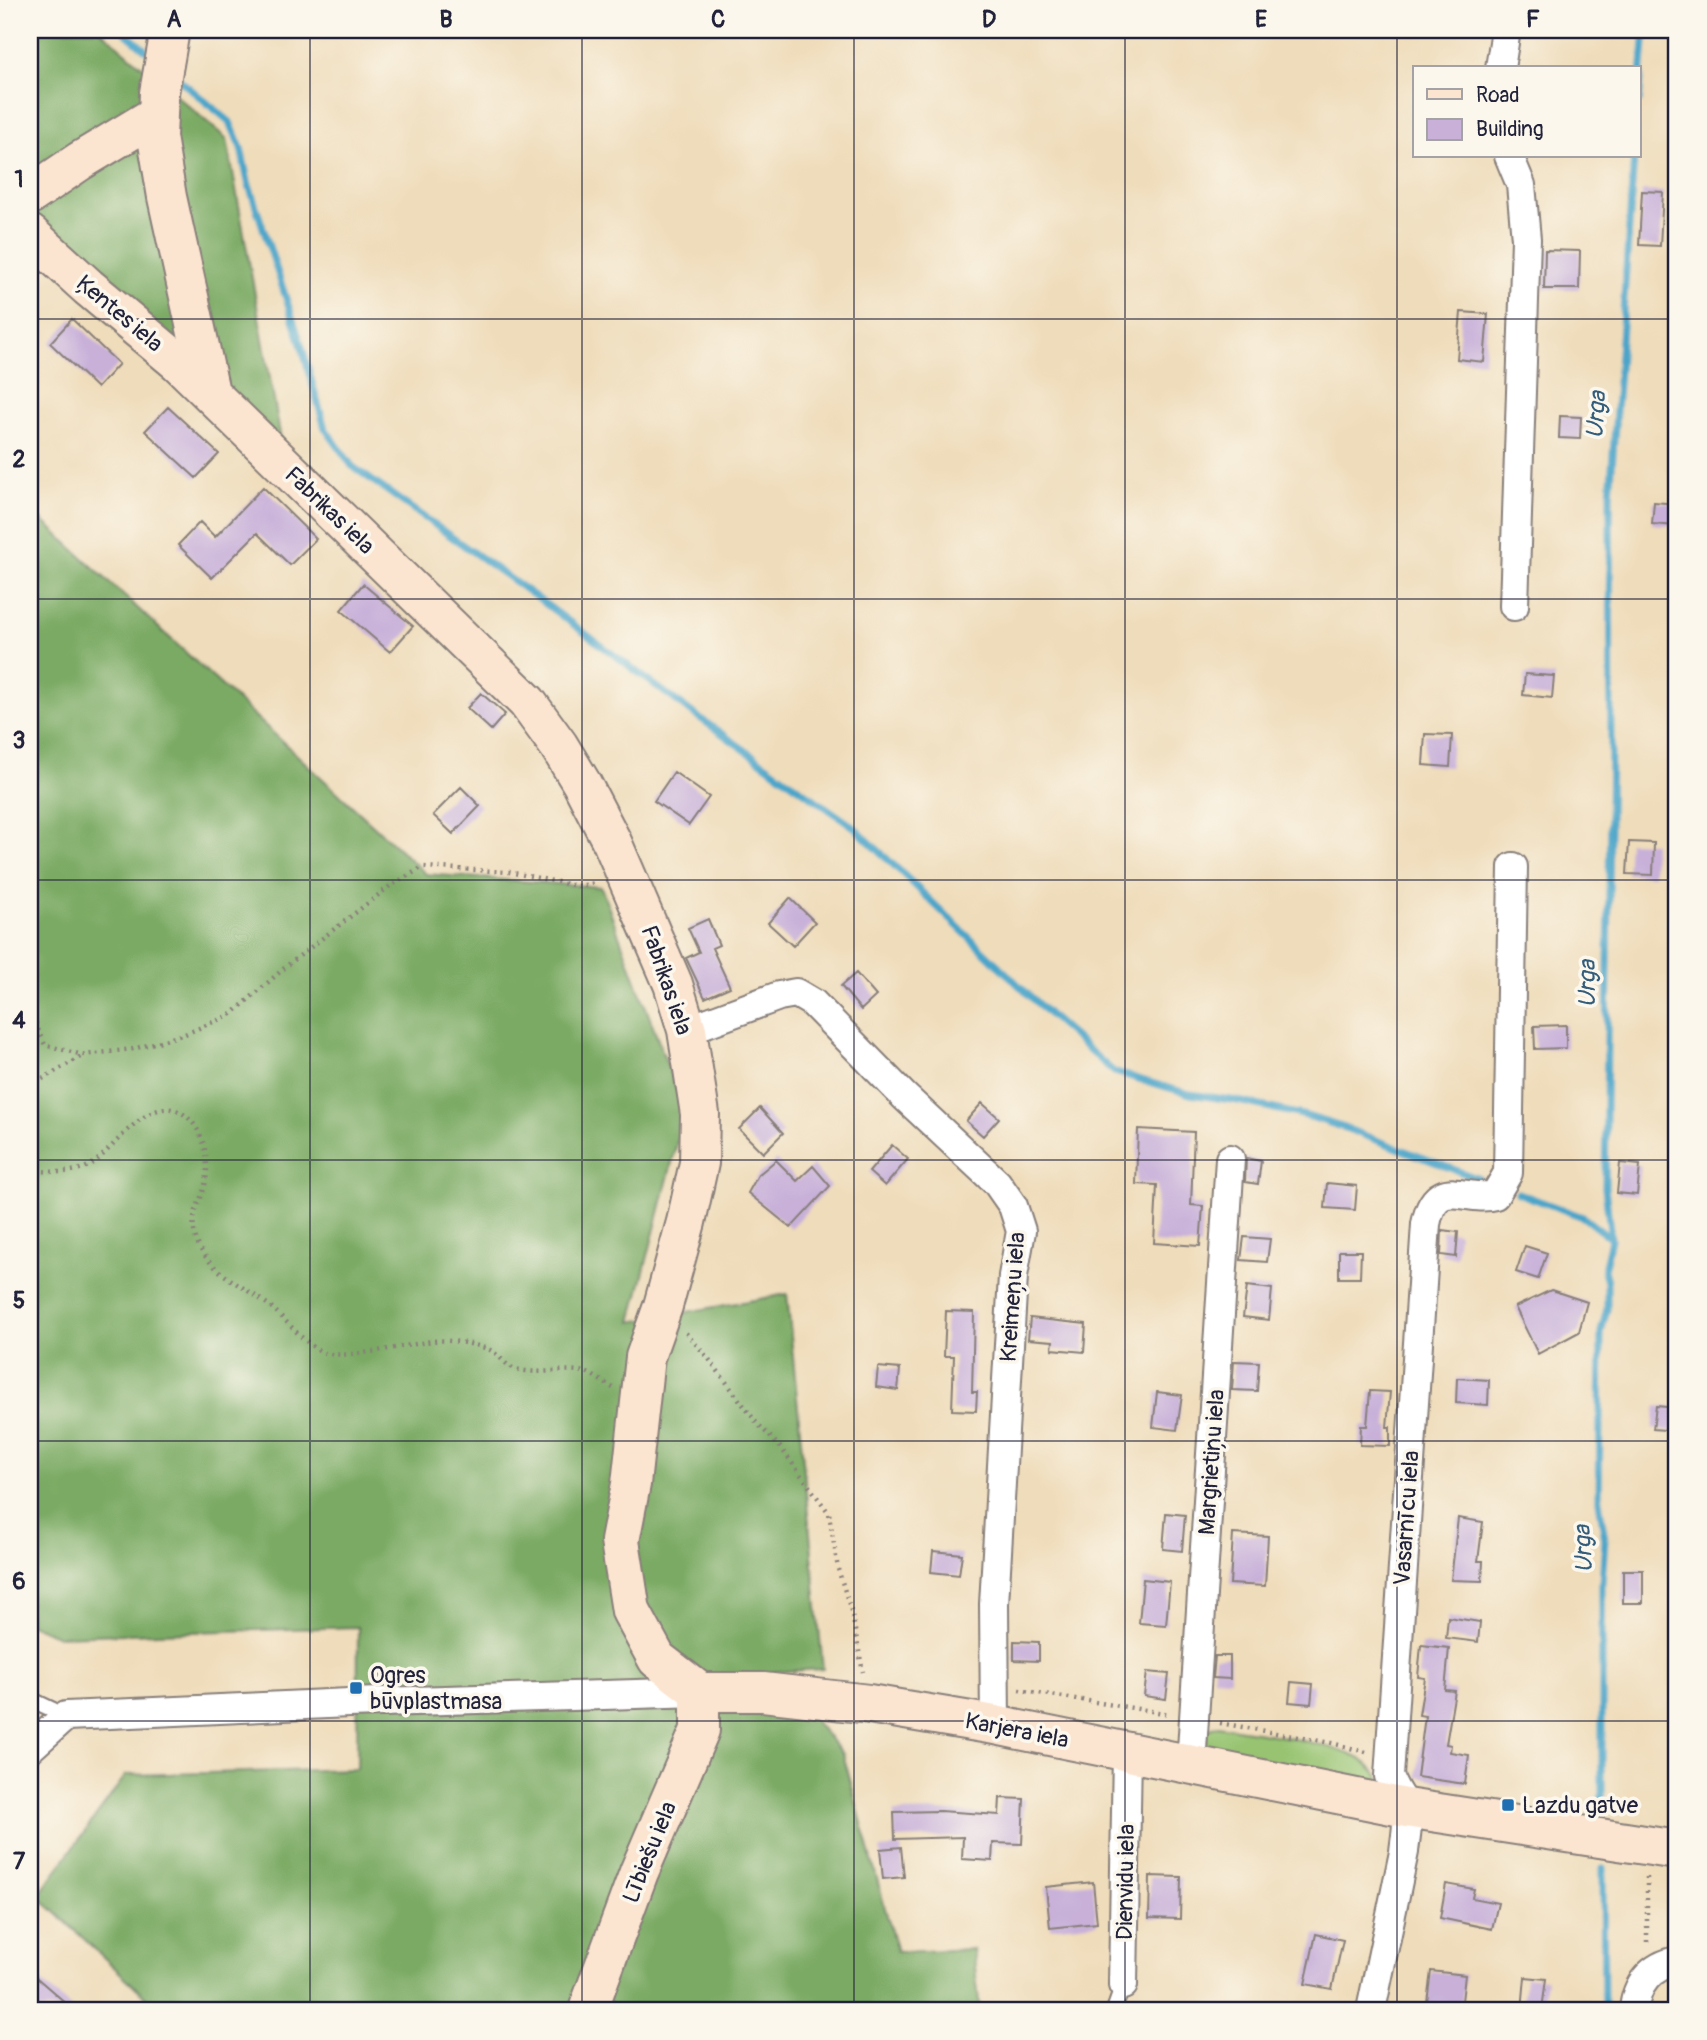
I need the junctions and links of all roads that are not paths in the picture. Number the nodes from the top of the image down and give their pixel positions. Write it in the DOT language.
graph roads {
  1 [pos="170,30"];
  2 [pos="1507,30"];
  3 [pos="1500,66"];
  4 [pos="158,114"];
  5 [pos="1510,158"];
  6 [pos="30,195"];
  7 [pos="30,234"];
  8 [pos="210,393"];
  9 [pos="1514,606"];
  10 [pos="1513,867"];
  11 [pos="687,1030"];
  12 [pos="1230,1159"];
  13 [pos="700,1692"];
  14 [pos="30,1699"];
  15 [pos="65,1716"];
  16 [pos="995,1725"];
  17 [pos="30,1748"];
  18 [pos="1127,1752"];
  19 [pos="1191,1765"];
  20 [pos="1406,1808"];
  21 [pos="1677,1850"];
  22 [pos="1666,1965"];
  23 [pos="1119,1997"];
  24 [pos="588,2010"];
  25 [pos="1371,2010"];
  26 [pos="1634,2010"];
  1 -- 4 [label="street"];
  2 -- 3 [label="street"];
  4 -- 6 [label="street"];
  4 -- 8 [label="street"];
  5 -- 9 [label="street"];
  7 -- 8 [label="street, Ķentes iela"];
  8 -- 11 [label="street, Fabrikas iela"];
  10 -- 20 [label="street, Vasarnīcu iela"];
  11 -- 13 [label="street, Fabrikas iela"];
  11 -- 16 [label="street, Kreimeņu iela"];
  12 -- 19 [label="street, Margrietiņu iela"];
  13 -- 15 [label="street, Karjera iela"];
  13 -- 16 [label="street, Karjera iela"];
  13 -- 24 [label="street, Lībiešu iela"];
  14 -- 15 [label="lane"];
  15 -- 17 [label="street"];
  16 -- 18 [label="street, Karjera iela"];
  18 -- 19 [label="street, Karjera iela"];
  18 -- 23 [label="street, Dienvidu iela"];
  19 -- 20 [label="street, Karjera iela"];
  20 -- 21 [label="street, Karjera iela"];
  20 -- 25 [label="street"];
  22 -- 26 [label="street"];
}
